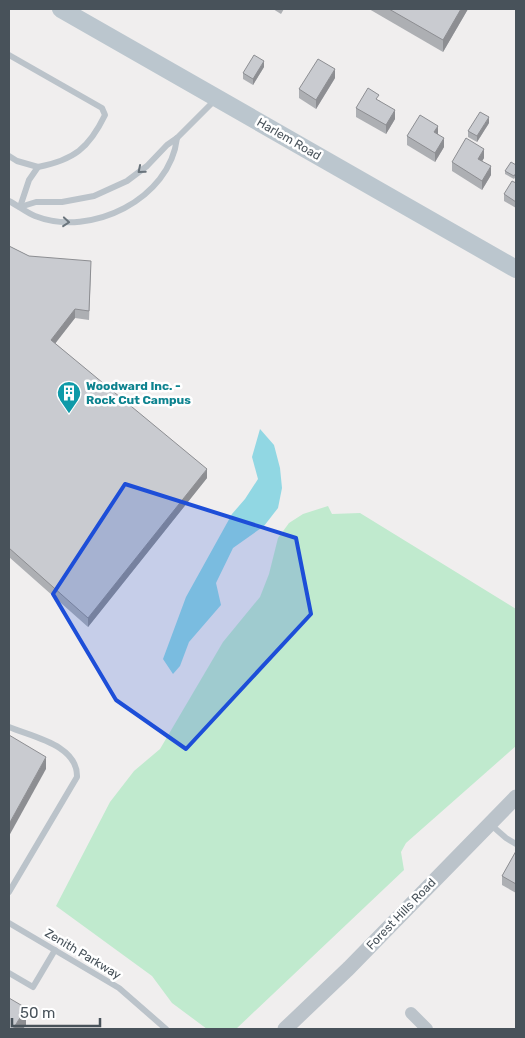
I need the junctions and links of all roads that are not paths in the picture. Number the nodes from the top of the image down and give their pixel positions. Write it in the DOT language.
graph roads {
  1 [pos="61,9"];
  2 [pos="9,55"];
  3 [pos="217,98"];
  4 [pos="177,138"];
  5 [pos="9,156"];
  6 [pos="38,167"];
  7 [pos="10,203"];
  8 [pos="20,207"];
  9 [pos="516,269"];
  10 [pos="9,727"];
  11 [pos="516,798"];
  12 [pos="490,824"];
  13 [pos="516,844"];
  14 [pos="11,884"];
  15 [pos="9,892"];
  16 [pos="9,923"];
  17 [pos="55,950"];
  18 [pos="9,973"];
  19 [pos="411,1013"];
  20 [pos="166,1029"];
  21 [pos="285,1029"];
  22 [pos="427,1029"];
  1 -- 3 [label="main road, Harlem Road"];
  2 -- 6 [label="lane"];
  3 -- 4 [label="lane"];
  3 -- 9 [label="main road, Harlem Road"];
  4 -- 8 [label="lane, one-way"];
  8 -- 4 [label="lane, one-way"];
  5 -- 6 [label="lane"];
  6 -- 8 [label="lane"];
  7 -- 8 [label="lane"];
  10 -- 14 [label="lane"];
  11 -- 12 [label="street, Forest Hills Road"];
  12 -- 13 [label="lane"];
  12 -- 21 [label="street, Forest Hills Road"];
  14 -- 15 [label="lane"];
  16 -- 17 [label="lane, Zenith Parkway"];
  17 -- 18 [label="lane"];
  17 -- 20 [label="lane, Zenith Parkway"];
  19 -- 22 [label="street"];
}
